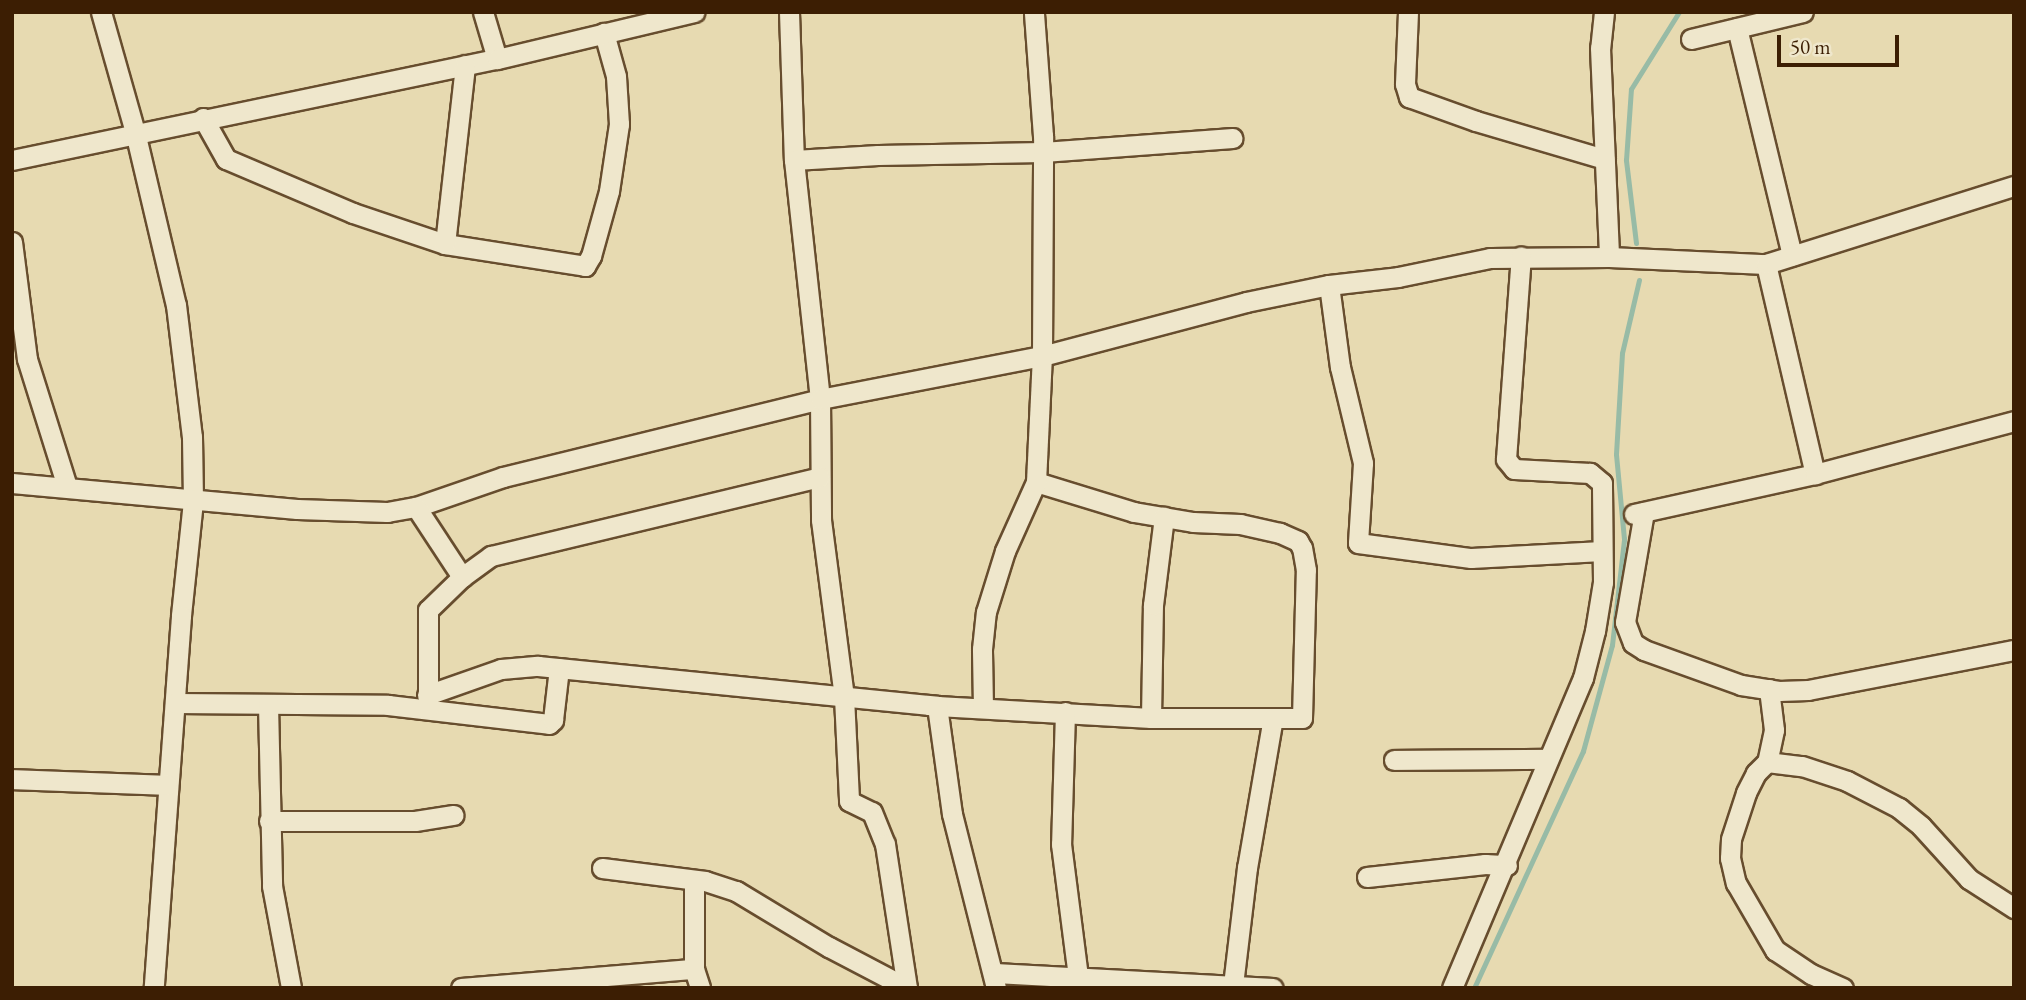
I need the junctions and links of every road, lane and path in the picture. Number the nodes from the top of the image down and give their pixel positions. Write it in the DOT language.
graph roads {
  1 [pos="101,12"];
  2 [pos="483,12"];
  3 [pos="694,12"];
  4 [pos="789,12"];
  5 [pos="1034,12"];
  6 [pos="1408,12"];
  7 [pos="1604,12"];
  8 [pos="1803,12"];
  9 [pos="1737,28"];
  10 [pos="604,33"];
  11 [pos="1691,39"];
  12 [pos="497,59"];
  13 [pos="465,65"];
  14 [pos="203,118"];
  15 [pos="135,132"];
  16 [pos="1232,138"];
  17 [pos="1043,152"];
  18 [pos="1604,159"];
  19 [pos="12,160"];
  20 [pos="794,160"];
  21 [pos="2014,186"];
  22 [pos="12,242"];
  23 [pos="445,244"];
  24 [pos="1793,255"];
  25 [pos="1521,257"];
  26 [pos="1609,257"];
  27 [pos="1766,264"];
  28 [pos="1329,285"];
  29 [pos="1042,356"];
  30 [pos="820,399"];
  31 [pos="2014,421"];
  32 [pos="1815,474"];
  33 [pos="820,477"];
  34 [pos="1036,482"];
  35 [pos="12,483"];
  36 [pos="67,487"];
  37 [pos="194,500"];
  38 [pos="416,507"];
  39 [pos="1164,517"];
  40 [pos="1602,551"];
  41 [pos="462,576"];
  42 [pos="2014,650"];
  43 [pos="559,668"];
  44 [pos="1769,689"];
  45 [pos="844,697"];
  46 [pos="428,702"];
  47 [pos="174,703"];
  48 [pos="268,704"];
  49 [pos="937,706"];
  50 [pos="983,708"];
  51 [pos="1065,712"];
  52 [pos="1151,718"];
  53 [pos="1273,718"];
  54 [pos="1548,759"];
  55 [pos="1394,760"];
  56 [pos="1767,762"];
  57 [pos="12,779"];
  58 [pos="167,785"];
  59 [pos="454,815"];
  60 [pos="269,821"];
  61 [pos="1507,865"];
  62 [pos="602,868"];
  63 [pos="1367,877"];
  64 [pos="694,880"];
  65 [pos="2014,908"];
  66 [pos="694,969"];
  67 [pos="1078,977"];
  68 [pos="996,981"];
  69 [pos="1233,985"];
  70 [pos="154,988"];
  71 [pos="291,988"];
  72 [pos="461,988"];
  73 [pos="701,988"];
  74 [pos="1273,988"];
  75 [pos="1452,988"];
  76 [pos="1843,988"];
  1 -- 15 [label="street"];
  2 -- 12 [label="street"];
  3 -- 10 [label="street"];
  4 -- 20 [label="street"];
  5 -- 17 [label="street"];
  6 -- 18 [label="street"];
  7 -- 18 [label="street"];
  8 -- 9 [label="street"];
  9 -- 11 [label="street"];
  9 -- 24 [label="street"];
  10 -- 12 [label="street"];
  10 -- 23 [label="street"];
  12 -- 13 [label="street"];
  13 -- 14 [label="street"];
  13 -- 23 [label="street"];
  14 -- 15 [label="street"];
  14 -- 23 [label="street"];
  15 -- 19 [label="street"];
  15 -- 37 [label="street"];
  16 -- 17 [label="street"];
  17 -- 20 [label="street"];
  17 -- 29 [label="street"];
  18 -- 26 [label="street"];
  20 -- 30 [label="street"];
  21 -- 24 [label="street"];
  22 -- 36 [label="street"];
  24 -- 27 [label="street"];
  25 -- 26 [label="street"];
  25 -- 28 [label="street"];
  25 -- 40 [label="street"];
  26 -- 27 [label="street"];
  27 -- 32 [label="street"];
  28 -- 29 [label="street"];
  28 -- 40 [label="street"];
  29 -- 30 [label="street"];
  29 -- 34 [label="street"];
  30 -- 33 [label="street"];
  30 -- 38 [label="street"];
  31 -- 32 [label="street"];
  32 -- 44 [label="street"];
  33 -- 41 [label="street"];
  33 -- 45 [label="street"];
  34 -- 39 [label="street"];
  34 -- 50 [label="street"];
  35 -- 36 [label="street"];
  36 -- 37 [label="street"];
  37 -- 38 [label="street"];
  37 -- 47 [label="street"];
  38 -- 41 [label="street"];
  39 -- 52 [label="street"];
  39 -- 53 [label="street"];
  40 -- 54 [label="street"];
  41 -- 46 [label="street"];
  42 -- 44 [label="street"];
  43 -- 45 [label="street"];
  43 -- 46 [label="street"];
  43 -- 46 [label="street"];
  44 -- 56 [label="street"];
  45 -- 49 [label="street"];
  45 -- 64 [label="street"];
  46 -- 48 [label="street"];
  47 -- 48 [label="street"];
  47 -- 58 [label="street"];
  48 -- 60 [label="street"];
  49 -- 50 [label="street"];
  49 -- 68 [label="street"];
  50 -- 51 [label="street"];
  51 -- 52 [label="street"];
  51 -- 67 [label="street"];
  52 -- 53 [label="street"];
  53 -- 69 [label="street"];
  54 -- 55 [label="street"];
  54 -- 61 [label="street"];
  56 -- 65 [label="street"];
  56 -- 76 [label="street"];
  57 -- 58 [label="street"];
  58 -- 70 [label="street"];
  59 -- 60 [label="street"];
  60 -- 71 [label="street"];
  61 -- 63 [label="street"];
  61 -- 75 [label="street"];
  62 -- 64 [label="street"];
  64 -- 66 [label="street"];
  66 -- 72 [label="street"];
  66 -- 73 [label="street"];
  67 -- 68 [label="street"];
  67 -- 69 [label="street"];
  69 -- 74 [label="street"];
}
